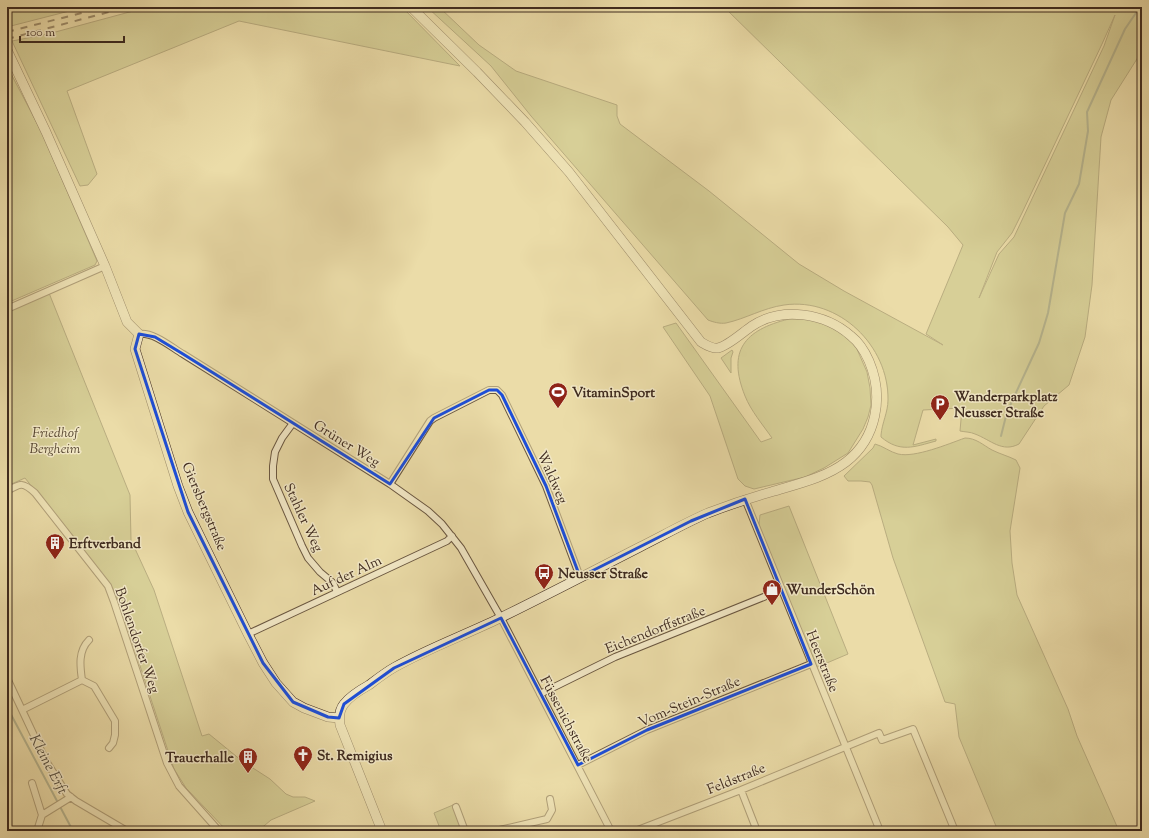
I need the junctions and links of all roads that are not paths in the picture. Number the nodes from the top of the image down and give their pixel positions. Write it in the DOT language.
graph roads {
  1 [pos="411,7"];
  2 [pos="7,50"];
  3 [pos="105,266"];
  4 [pos="7,308"];
  5 [pos="139,334"];
  6 [pos="293,423"];
  7 [pos="390,484"];
  8 [pos="7,491"];
  9 [pos="745,499"];
  10 [pos="452,536"];
  11 [pos="580,577"];
  12 [pos="781,590"];
  13 [pos="337,592"];
  14 [pos="501,618"];
  15 [pos="248,634"];
  16 [pos="89,640"];
  17 [pos="811,664"];
  18 [pos="7,678"];
  19 [pos="82,680"];
  20 [pos="540,694"];
  21 [pos="22,710"];
  22 [pos="339,718"];
  23 [pos="846,746"];
  24 [pos="109,748"];
  25 [pos="578,765"];
  26 [pos="32,783"];
  27 [pos="741,790"];
  28 [pos="71,797"];
  29 [pos="550,800"];
  30 [pos="456,806"];
  31 [pos="42,815"];
  32 [pos="37,831"];
  33 [pos="127,831"];
  34 [pos="219,831"];
  35 [pos="382,831"];
  36 [pos="465,831"];
  37 [pos="495,831"];
  38 [pos="611,831"];
  39 [pos="635,831"];
  40 [pos="757,831"];
  41 [pos="880,831"];
  42 [pos="955,831"];
  1 -- 9 [label="main road"];
  2 -- 3 [label="main road"];
  3 -- 4 [label="street"];
  3 -- 5 [label="main road"];
  5 -- 6 [label="street, Grüner Weg"];
  5 -- 15 [label="main road, Giersbergstraße"];
  6 -- 7 [label="street, Grüner Weg"];
  6 -- 13 [label="street, Stahler Weg"];
  7 -- 10 [label="street, Grüner Weg"];
  7 -- 11 [label="street, Waldweg"];
  8 -- 34 [label="street, Bohlendorfer Weg"];
  9 -- 11 [label="main road"];
  9 -- 12 [label="street, Heerstraße"];
  10 -- 13 [label="street, Auf der Alm"];
  10 -- 14 [label="street, Grüner Weg"];
  11 -- 14 [label="main road"];
  12 -- 17 [label="street, Heerstraße"];
  12 -- 20 [label="street, Eichendorffstraße"];
  13 -- 15 [label="street, Auf der Alm"];
  14 -- 20 [label="street, Füssenichstraße"];
  14 -- 22 [label="main road"];
  15 -- 22 [label="main road, Giersbergstraße"];
  16 -- 19 [label="street"];
  17 -- 23 [label="street, Heerstraße"];
  17 -- 25 [label="street, Vom-Stein-Straße"];
  18 -- 21 [label="street"];
  19 -- 21 [label="street"];
  19 -- 24 [label="street"];
  20 -- 25 [label="street, Füssenichstraße"];
  21 -- 28 [label="street"];
  22 -- 35 [label="main road"];
  23 -- 27 [label="street, Feldstraße"];
  23 -- 41 [label="street, Heerstraße"];
  23 -- 42 [label="street, Feldstraße"];
  25 -- 38 [label="street, Füssenichstraße"];
  26 -- 31 [label="street"];
  27 -- 39 [label="street, Feldstraße"];
  27 -- 40 [label="street"];
  28 -- 31 [label="street"];
  28 -- 33 [label="street"];
  29 -- 37 [label="street"];
  30 -- 36 [label="street"];
  31 -- 32 [label="street"];
}
